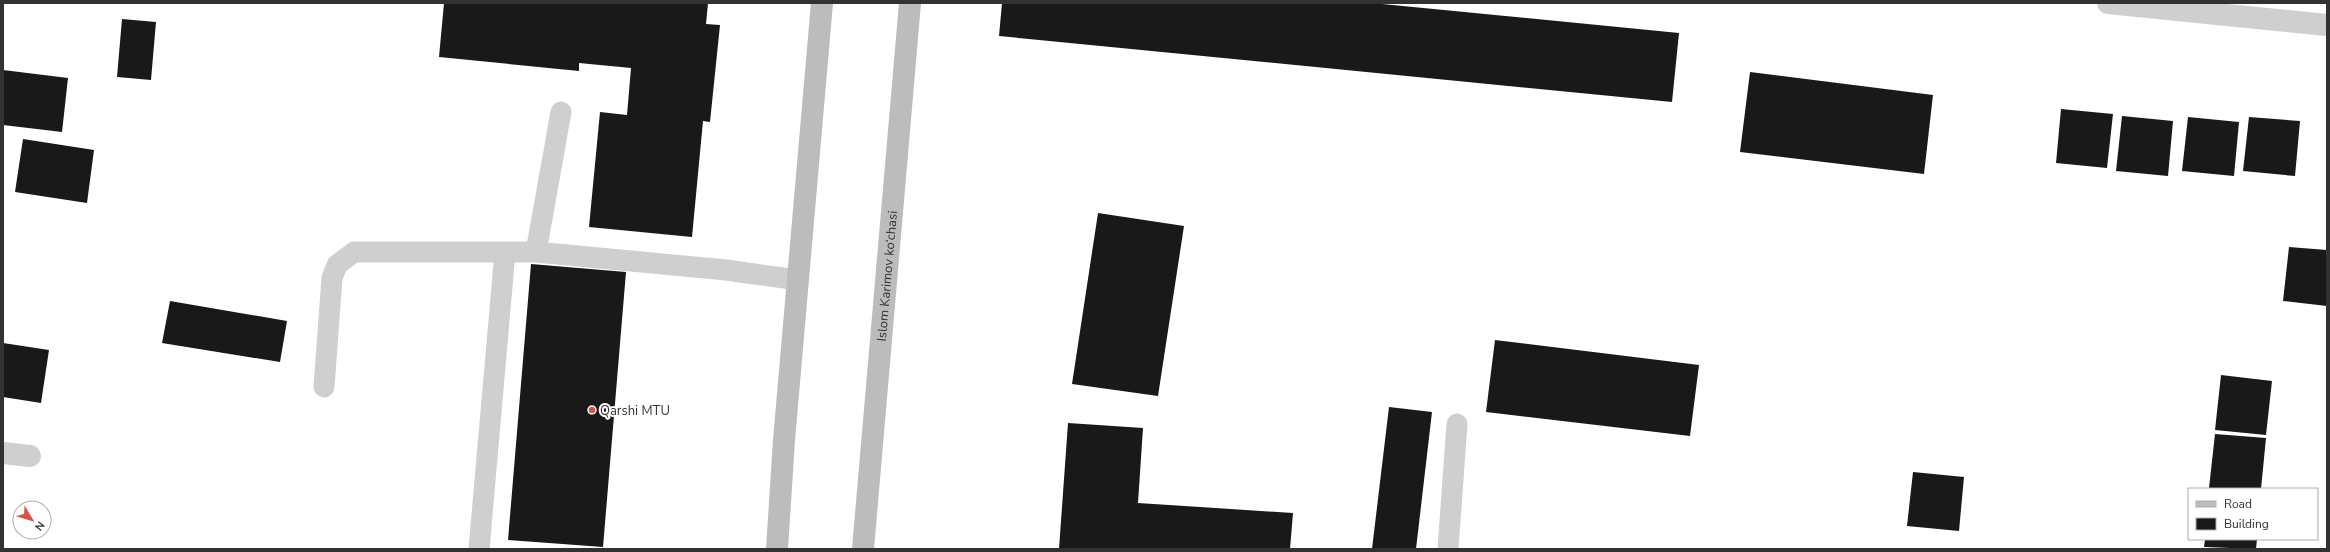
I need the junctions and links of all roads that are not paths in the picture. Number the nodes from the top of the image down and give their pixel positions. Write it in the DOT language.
graph roads {
  1 [pos="822,3"];
  2 [pos="910,3"];
  3 [pos="2108,3"];
  4 [pos="2327,25"];
  5 [pos="561,112"];
  6 [pos="505,252"];
  7 [pos="536,252"];
  8 [pos="798,280"];
  9 [pos="324,387"];
  10 [pos="1457,424"];
  11 [pos="3,453"];
  12 [pos="30,456"];
  13 [pos="478,549"];
  14 [pos="777,549"];
  15 [pos="863,549"];
  16 [pos="1448,549"];
  1 -- 8 [label="main road"];
  2 -- 15 [label="main road, Islom Karimov ko‘chasi"];
  3 -- 4 [label="street"];
  5 -- 7 [label="lane"];
  6 -- 7 [label="lane"];
  6 -- 9 [label="lane"];
  6 -- 13 [label="lane"];
  7 -- 8 [label="lane"];
  8 -- 14 [label="main road"];
  10 -- 16 [label="lane"];
  11 -- 12 [label="street"];
}
